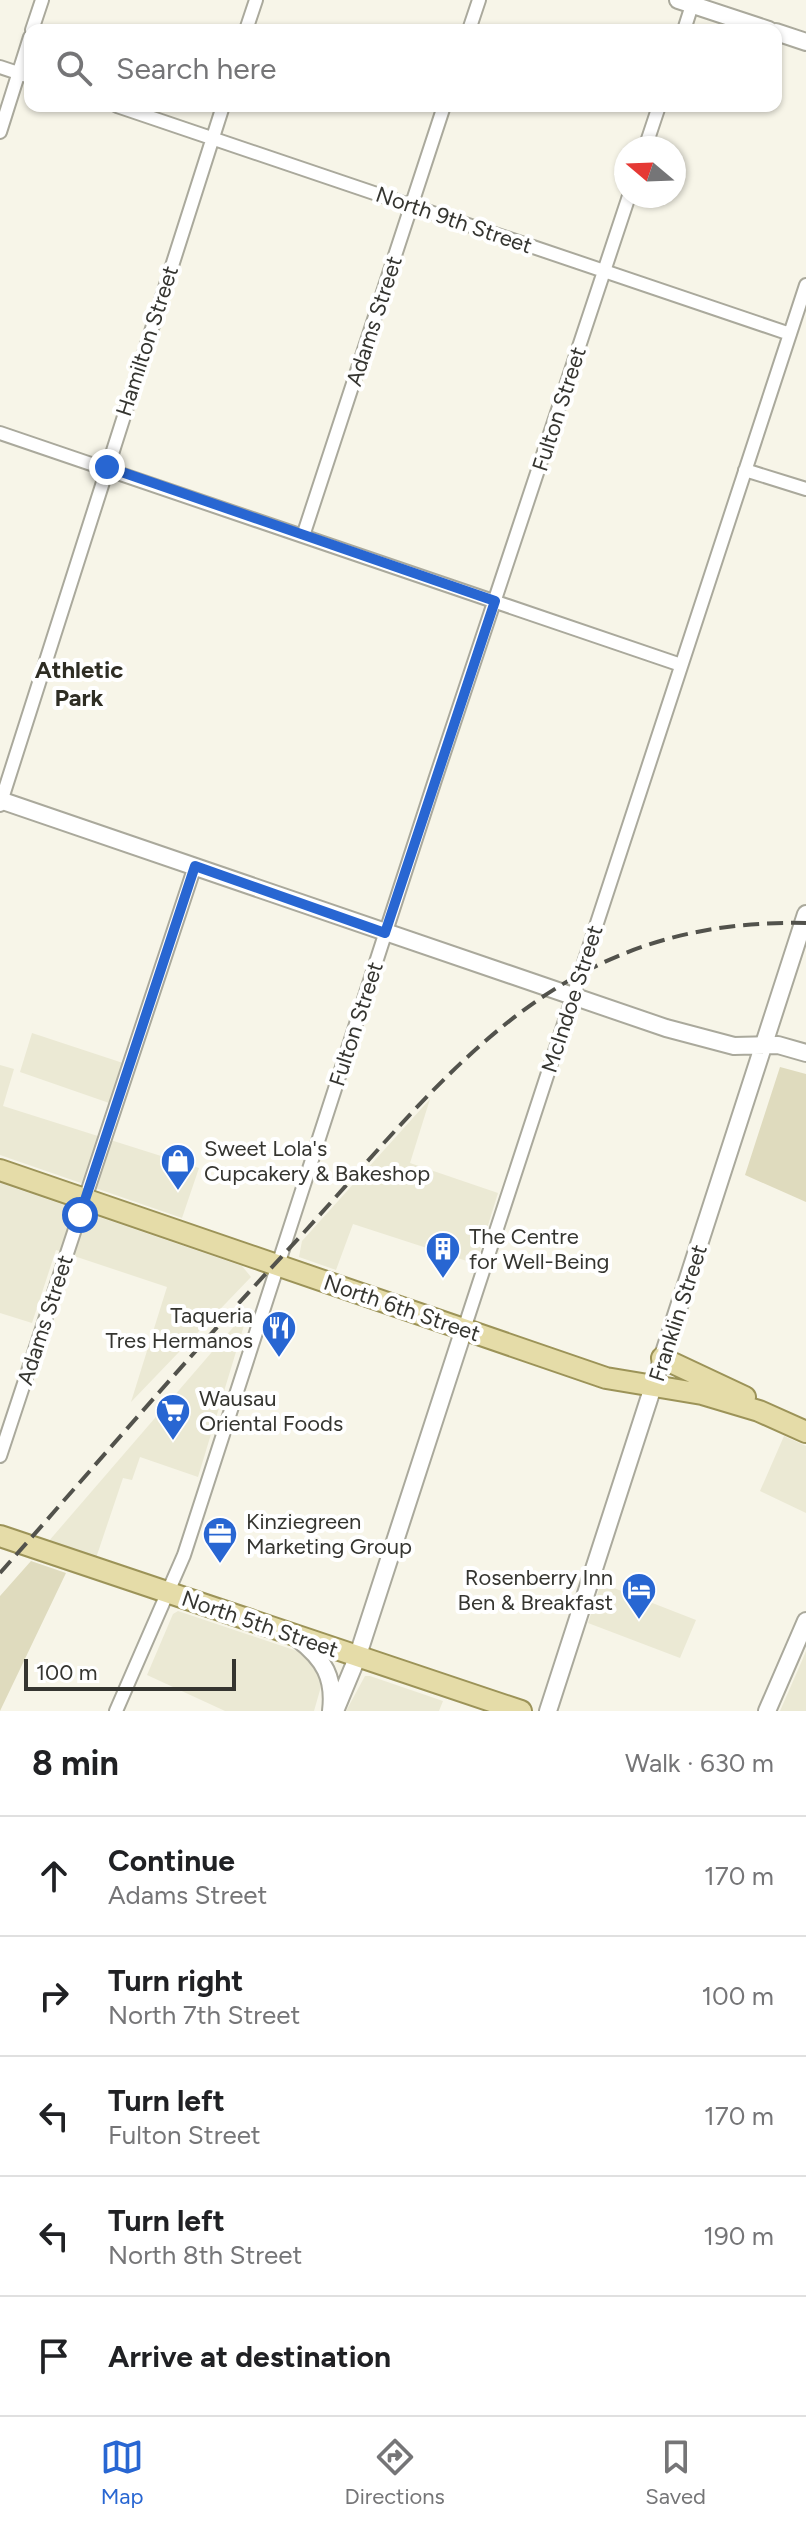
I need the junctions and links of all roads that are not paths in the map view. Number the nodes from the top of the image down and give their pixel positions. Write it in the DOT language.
graph roads {
  1 [pos="42,0"];
  2 [pos="256,0"];
  3 [pos="479,0"];
  4 [pos="685,2"];
  5 [pos="34,24"];
  6 [pos="248,24"];
  7 [pos="471,24"];
  8 [pos="684,24"];
  9 [pos="751,24"];
  10 [pos="782,34"];
  11 [pos="806,42"];
  12 [pos="0,67"];
  13 [pos="24,75"];
  14 [pos="136,112"];
  15 [pos="221,112"];
  16 [pos="442,112"];
  17 [pos="657,112"];
  18 [pos="0,132"];
  19 [pos="649,136"];
  20 [pos="213,137"];
  21 [pos="412,206"];
  22 [pos="625,208"];
  23 [pos="605,272"];
  24 [pos="806,285"];
  25 [pos="790,334"];
  26 [pos="0,433"];
  27 [pos="107,467"];
  28 [pos="745,470"];
  29 [pos="806,489"];
  30 [pos="303,536"];
  31 [pos="495,601"];
  32 [pos="681,665"];
  33 [pos="1,802"];
  34 [pos="195,866"];
  35 [pos="806,914"];
  36 [pos="385,933"];
  37 [pos="573,996"];
  38 [pos="763,1044"];
  39 [pos="806,1053"];
  40 [pos="0,1170"];
  41 [pos="85,1199"];
  42 [pos="280,1266"];
  43 [pos="464,1329"];
  44 [pos="662,1358"];
  45 [pos="654,1386"];
  46 [pos="759,1411"];
  47 [pos="806,1432"];
  48 [pos="0,1456"];
  49 [pos="0,1536"];
  50 [pos="169,1593"];
  51 [pos="806,1621"];
  52 [pos="294,1636"];
  53 [pos="357,1658"];
  54 [pos="116,1711"];
  55 [pos="333,1711"];
  56 [pos="521,1711"];
  57 [pos="548,1711"];
  58 [pos="767,1711"];
  1 -- 5 [label="street"];
  2 -- 6 [label="street"];
  3 -- 7 [label="street"];
  4 -- 8 [label="street"];
  4 -- 9 [label="street"];
  10 -- 11 [label="street"];
  12 -- 13 [label="street"];
  13 -- 18 [label="street"];
  14 -- 20 [label="street, North 9th Street"];
  15 -- 20 [label="street, Hamilton Street"];
  16 -- 21 [label="street, Adams Street"];
  17 -- 19 [label="street"];
  20 -- 21 [label="street, North 9th Street"];
  20 -- 27 [label="street, Hamilton Street"];
  21 -- 23 [label="street, North 9th Street"];
  21 -- 30 [label="street, Adams Street"];
  22 -- 23 [label="street, Fulton Street"];
  23 -- 25 [label="street, North 9th Street"];
  23 -- 31 [label="street, Fulton Street"];
  24 -- 25 [label="street, McIndoe Street"];
  25 -- 28 [label="street, McIndoe Street"];
  26 -- 27 [label="street"];
  27 -- 30 [label="street"];
  27 -- 33 [label="street, Hamilton Street"];
  28 -- 29 [label="street"];
  28 -- 32 [label="street, McIndoe Street"];
  30 -- 31 [label="street"];
  31 -- 32 [label="street"];
  31 -- 36 [label="street, Fulton Street"];
  32 -- 37 [label="street, McIndoe Street"];
  33 -- 34 [label="street"];
  34 -- 36 [label="street"];
  34 -- 41 [label="street, Adams Street"];
  35 -- 38 [label="street, Franklin Street"];
  36 -- 37 [label="street"];
  36 -- 42 [label="street, Fulton Street"];
  37 -- 38 [label="street"];
  37 -- 43 [label="street, McIndoe Street"];
  38 -- 39 [label="street"];
  38 -- 44 [label="street, Franklin Street"];
  40 -- 41 [label="main road, North 6th Street"];
  41 -- 42 [label="main road, North 6th Street"];
  41 -- 48 [label="street, Adams Street"];
  42 -- 43 [label="main road, North 6th Street"];
  42 -- 50 [label="street, Fulton Street"];
  43 -- 45 [label="main road, North 6th Street"];
  43 -- 53 [label="street, McIndoe Street"];
  44 -- 45 [label="street, Franklin Street"];
  44 -- 46 [label="main road"];
  45 -- 46 [label="main road, North 6th Street"];
  45 -- 57 [label="street, Franklin Street"];
  46 -- 47 [label="main road, North 6th Street"];
  49 -- 50 [label="main road, North 5th Street"];
  50 -- 52 [label="main road, North 5th Street"];
  50 -- 54 [label="street, Fulton Street"];
  51 -- 58 [label="street"];
  52 -- 53 [label="main road, North 5th Street"];
  52 -- 55 [label="street"];
  53 -- 55 [label="street, McIndoe Street"];
  53 -- 56 [label="main road, North 5th Street"];
}
